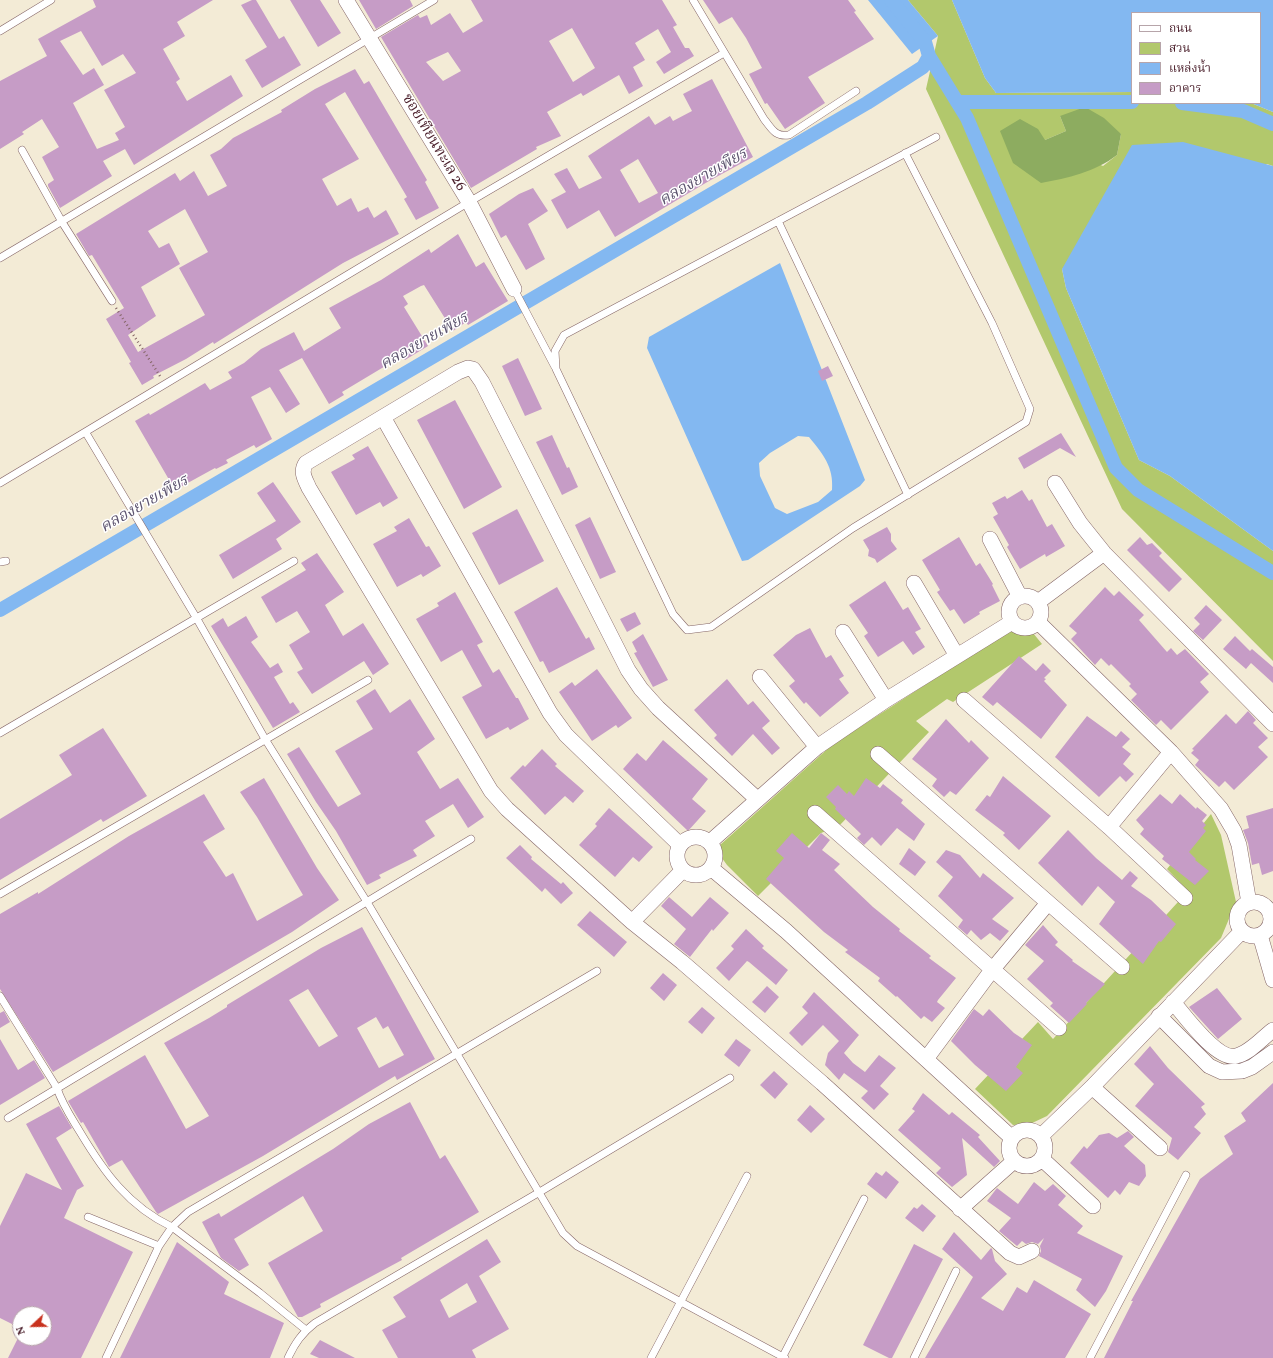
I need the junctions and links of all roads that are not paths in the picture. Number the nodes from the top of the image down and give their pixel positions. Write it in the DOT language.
graph roads {
  1 [pos="51,0"];
  2 [pos="346,0"];
  3 [pos="434,0"];
  4 [pos="693,0"];
  5 [pos="0,30"];
  6 [pos="369,38"];
  7 [pos="724,53"];
  8 [pos="856,91"];
  9 [pos="936,137"];
  10 [pos="22,150"];
  11 [pos="905,154"];
  12 [pos="469,202"];
  13 [pos="778,221"];
  14 [pos="62,222"];
  15 [pos="0,258"];
  16 [pos="514,289"];
  17 [pos="112,301"];
  18 [pos="556,369"];
  19 [pos="383,416"];
  20 [pos="86,433"];
  21 [pos="1055,483"];
  22 [pos="0,484"];
  23 [pos="908,495"];
  24 [pos="990,539"];
  25 [pos="1104,554"];
  26 [pos="294,561"];
  27 [pos="914,584"];
  28 [pos="1020,597"];
  29 [pos="1038,602"];
  30 [pos="197,619"];
  31 [pos="1012,622"];
  32 [pos="1038,622"];
  33 [pos="843,632"];
  34 [pos="957,656"];
  35 [pos="760,677"];
  36 [pos="368,680"];
  37 [pos="886,700"];
  38 [pos="964,700"];
  39 [pos="1273,724"];
  40 [pos="0,733"];
  41 [pos="265,739"];
  42 [pos="817,747"];
  43 [pos="1171,752"];
  44 [pos="878,754"];
  45 [pos="757,799"];
  46 [pos="815,813"];
  47 [pos="1108,827"];
  48 [pos="471,839"];
  49 [pos="710,842"];
  50 [pos="680,845"];
  51 [pos="711,868"];
  52 [pos="683,870"];
  53 [pos="0,894"];
  54 [pos="1185,898"];
  55 [pos="367,902"];
  56 [pos="1048,903"];
  57 [pos="1249,903"];
  58 [pos="1269,904"];
  59 [pos="632,922"];
  60 [pos="1242,931"];
  61 [pos="1260,935"];
  62 [pos="1122,967"];
  63 [pos="992,970"];
  64 [pos="597,971"];
  65 [pos="1273,980"];
  66 [pos="0,996"];
  67 [pos="1173,1002"];
  68 [pos="1159,1016"];
  69 [pos="1059,1028"];
  70 [pos="1273,1030"];
  71 [pos="1273,1052"];
  72 [pos="457,1054"];
  73 [pos="1226,1056"];
  74 [pos="926,1058"];
  75 [pos="1222,1072"];
  76 [pos="730,1078"];
  77 [pos="1092,1087"];
  78 [pos="57,1088"];
  79 [pos="8,1118"];
  80 [pos="1041,1136"];
  81 [pos="1012,1138"];
  82 [pos="1160,1148"];
  83 [pos="1042,1159"];
  84 [pos="1014,1161"];
  85 [pos="1186,1175"];
  86 [pos="747,1176"];
  87 [pos="538,1193"];
  88 [pos="864,1199"];
  89 [pos="1093,1206"];
  90 [pos="960,1209"];
  91 [pos="88,1217"];
  92 [pos="172,1228"];
  93 [pos="159,1246"];
  94 [pos="1032,1251"];
  95 [pos="956,1271"];
  96 [pos="680,1301"];
  97 [pos="306,1330"];
  98 [pos="106,1358"];
  99 [pos="288,1358"];
  100 [pos="651,1358"];
  101 [pos="783,1358"];
  102 [pos="914,1358"];
  103 [pos="1090,1358"];
  1 -- 5 [label="lane"];
  2 -- 6 [label="street, ซอยเทียนทะเล 26"];
  3 -- 6 [label="lane"];
  4 -- 7 [label="lane"];
  6 -- 12 [label="street, ซอยเทียนทะเล 26"];
  6 -- 14 [label="lane"];
  7 -- 8 [label="lane"];
  7 -- 12 [label="lane"];
  9 -- 11 [label="lane"];
  10 -- 14 [label="lane"];
  11 -- 13 [label="lane"];
  11 -- 23 [label="lane"];
  12 -- 16 [label="street, ซอยเทียนทะเล 26"];
  12 -- 20 [label="lane"];
  13 -- 18 [label="lane"];
  13 -- 23 [label="lane"];
  14 -- 15 [label="lane"];
  14 -- 17 [label="lane"];
  16 -- 18 [label="lane"];
  18 -- 23 [label="lane"];
  19 -- 45 [label="street"];
  19 -- 50 [label="street"];
  19 -- 59 [label="street"];
  20 -- 22 [label="lane"];
  20 -- 30 [label="lane"];
  21 -- 25 [label="street"];
  24 -- 28 [label="street"];
  25 -- 29 [label="street"];
  25 -- 39 [label="street"];
  26 -- 30 [label="lane"];
  27 -- 34 [label="street"];
  28 -- 29 [label="street"];
  28 -- 31 [label="street"];
  29 -- 32 [label="street"];
  30 -- 40 [label="lane"];
  30 -- 41 [label="lane"];
  31 -- 32 [label="street"];
  31 -- 34 [label="street"];
  32 -- 43 [label="street"];
  33 -- 37 [label="street"];
  34 -- 37 [label="street"];
  35 -- 42 [label="street"];
  36 -- 41 [label="lane"];
  37 -- 42 [label="street"];
  38 -- 47 [label="street"];
  41 -- 53 [label="lane"];
  41 -- 55 [label="lane"];
  42 -- 45 [label="street"];
  43 -- 47 [label="street"];
  43 -- 57 [label="street"];
  44 -- 56 [label="street"];
  45 -- 49 [label="street"];
  46 -- 63 [label="street"];
  47 -- 54 [label="street"];
  48 -- 55 [label="lane"];
  49 -- 50 [label="street"];
  49 -- 51 [label="street"];
  50 -- 52 [label="street"];
  51 -- 52 [label="street"];
  51 -- 74 [label="street"];
  52 -- 59 [label="street"];
  55 -- 72 [label="lane"];
  55 -- 78 [label="lane"];
  56 -- 62 [label="street"];
  56 -- 63 [label="street"];
  57 -- 58 [label="street"];
  57 -- 60 [label="street"];
  58 -- 61 [label="street"];
  59 -- 90 [label="street"];
  60 -- 61 [label="street"];
  60 -- 67 [label="street"];
  61 -- 65 [label="street"];
  63 -- 69 [label="street"];
  63 -- 74 [label="street"];
  64 -- 72 [label="lane"];
  66 -- 78 [label="lane"];
  67 -- 68 [label="street"];
  67 -- 73 [label="street"];
  68 -- 75 [label="street"];
  68 -- 77 [label="street"];
  70 -- 73 [label="street"];
  71 -- 75 [label="street"];
  72 -- 87 [label="lane"];
  72 -- 92 [label="lane"];
  73 -- 75 [label="street"];
  74 -- 81 [label="street"];
  76 -- 87 [label="lane"];
  77 -- 80 [label="street"];
  77 -- 82 [label="street"];
  78 -- 79 [label="lane"];
  78 -- 92 [label="lane"];
  80 -- 81 [label="street"];
  80 -- 83 [label="street"];
  81 -- 84 [label="street"];
  83 -- 84 [label="street"];
  83 -- 89 [label="street"];
  84 -- 90 [label="street"];
  85 -- 103 [label="lane"];
  86 -- 96 [label="lane"];
  87 -- 96 [label="lane"];
  87 -- 97 [label="lane"];
  88 -- 101 [label="lane"];
  90 -- 94 [label="street"];
  91 -- 93 [label="lane"];
  92 -- 93 [label="lane"];
  92 -- 97 [label="lane"];
  93 -- 98 [label="lane"];
  95 -- 102 [label="lane"];
  96 -- 100 [label="lane"];
  96 -- 101 [label="lane"];
  97 -- 99 [label="lane"];
}
